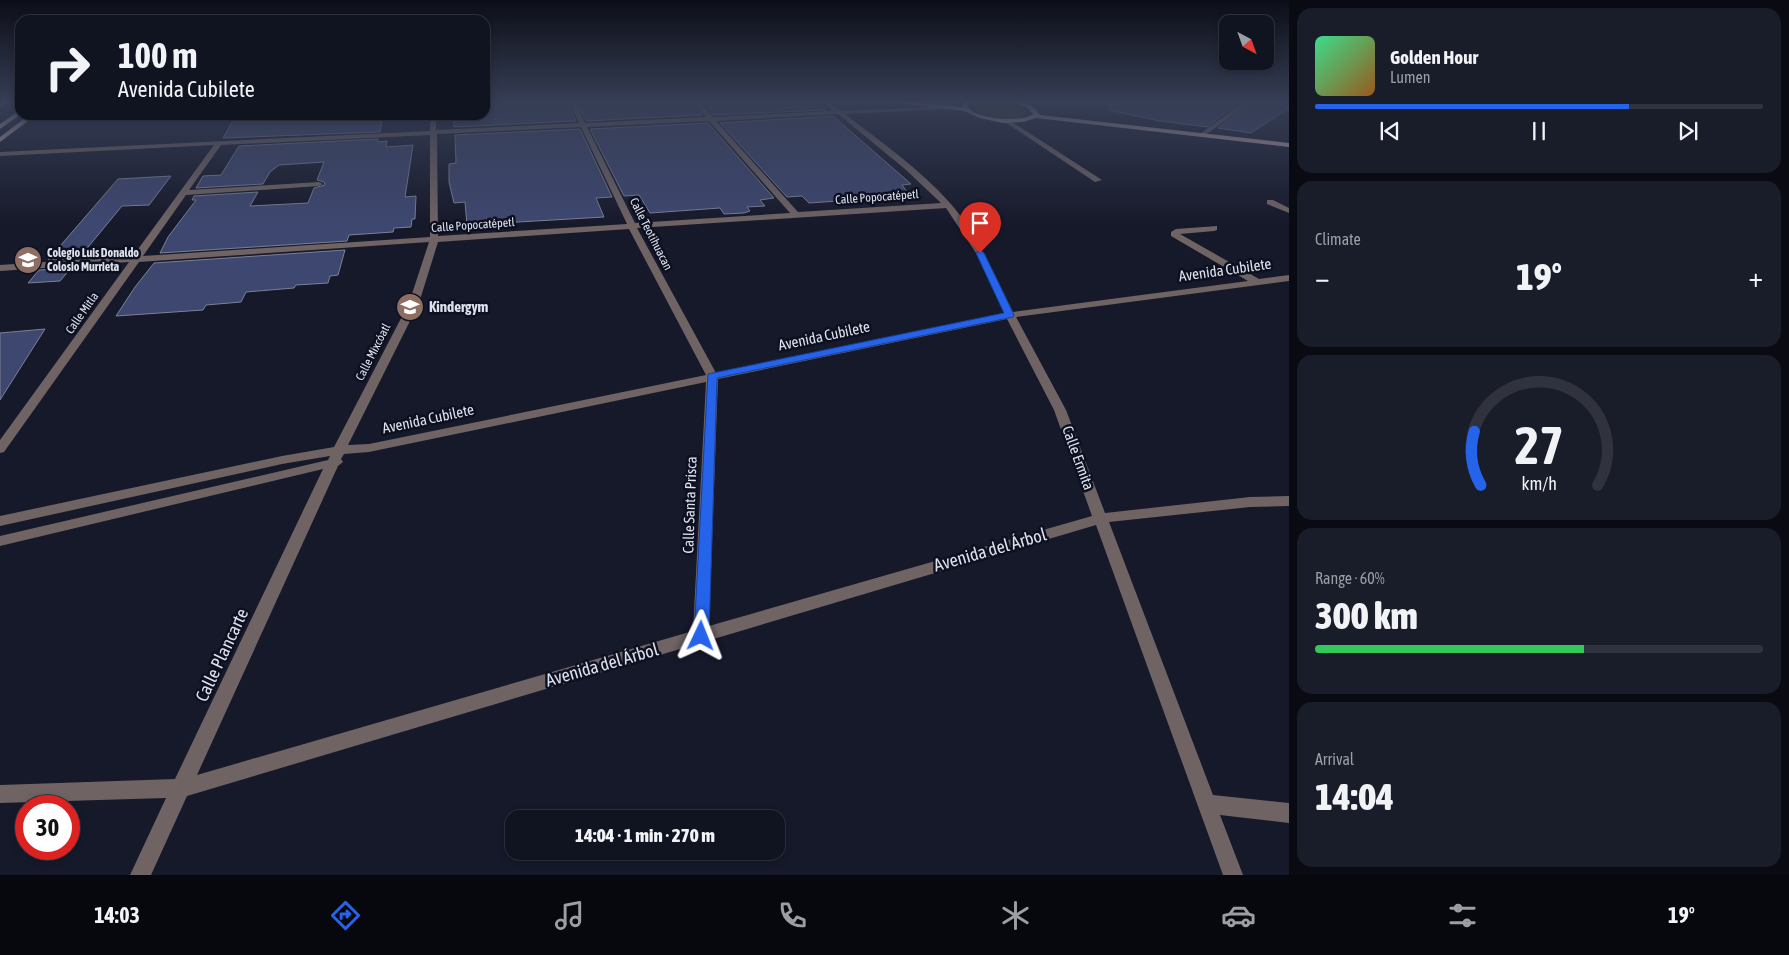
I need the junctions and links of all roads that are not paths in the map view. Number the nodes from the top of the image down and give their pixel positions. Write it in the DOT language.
graph roads {
  1 [pos="220,143"];
  2 [pos="224,143"];
  3 [pos="433,143"];
  4 [pos="591,143"];
  5 [pos="731,143"];
  6 [pos="878,143"];
  7 [pos="1041,143"];
  8 [pos="1274,143"];
  9 [pos="1289,145"];
  10 [pos="0,154"];
  11 [pos="1098,180"];
  12 [pos="319,184"];
  13 [pos="185,193"];
  14 [pos="1270,202"];
  15 [pos="948,205"];
  16 [pos="1289,211"];
  17 [pos="796,215"];
  18 [pos="632,226"];
  19 [pos="1214,228"];
  20 [pos="434,240"];
  21 [pos="136,259"];
  22 [pos="0,268"];
  23 [pos="1289,278"];
  24 [pos="1257,282"];
  25 [pos="1010,315"];
  26 [pos="712,376"];
  27 [pos="0,449"];
  28 [pos="336,457"];
  29 [pos="1289,501"];
  30 [pos="1100,518"];
  31 [pos="0,521"];
  32 [pos="0,541"];
  33 [pos="701,636"];
  34 [pos="182,788"];
  35 [pos="0,794"];
  36 [pos="1208,804"];
  37 [pos="1289,813"];
  38 [pos="140,875"];
  39 [pos="1233,875"];
  1 -- 2 [label="street"];
  1 -- 10 [label="street"];
  1 -- 13 [label="street, Calle Mitla"];
  3 -- 20 [label="street, Calle Mixcóatl"];
  4 -- 18 [label="street, Calle Teotihuacan"];
  5 -- 17 [label="street"];
  6 -- 15 [label="street, Calle Ermita"];
  7 -- 11 [label="street"];
  8 -- 9 [label="main road"];
  12 -- 13 [label="street"];
  13 -- 21 [label="street, Calle Mitla"];
  14 -- 16 [label="street"];
  15 -- 17 [label="street, Calle Popocatépetl"];
  15 -- 25 [label="street, Calle Ermita"];
  17 -- 18 [label="street, Calle Popocatépetl"];
  18 -- 20 [label="street, Calle Popocatépetl"];
  18 -- 26 [label="street, Calle Teotihuacan"];
  19 -- 24 [label="street"];
  20 -- 21 [label="street, Calle Popocatépetl"];
  20 -- 28 [label="street, Calle Mixcóatl"];
  21 -- 22 [label="street, Calle Popocatépetl"];
  21 -- 27 [label="street, Calle Mitla"];
  23 -- 24 [label="street, Avenida Cubilete"];
  24 -- 25 [label="street, Avenida Cubilete"];
  25 -- 26 [label="street, Avenida Cubilete"];
  25 -- 30 [label="street, Calle Ermita"];
  26 -- 28 [label="street, Avenida Cubilete"];
  26 -- 33 [label="street, Calle Santa Prisca"];
  28 -- 31 [label="street, Avenida Cubilete"];
  28 -- 32 [label="street, Avenida Cubilete"];
  28 -- 34 [label="street, Calle Plancarte"];
  29 -- 30 [label="street, Avenida del Árbol"];
  30 -- 33 [label="street, Avenida del Árbol"];
  30 -- 36 [label="street, Calle Ermita"];
  33 -- 34 [label="street, Avenida del Árbol"];
  34 -- 35 [label="street, Avenida del Árbol"];
  34 -- 38 [label="street, Calle Plancarte"];
  36 -- 37 [label="street"];
  36 -- 39 [label="street, Calle Ermita"];
}
